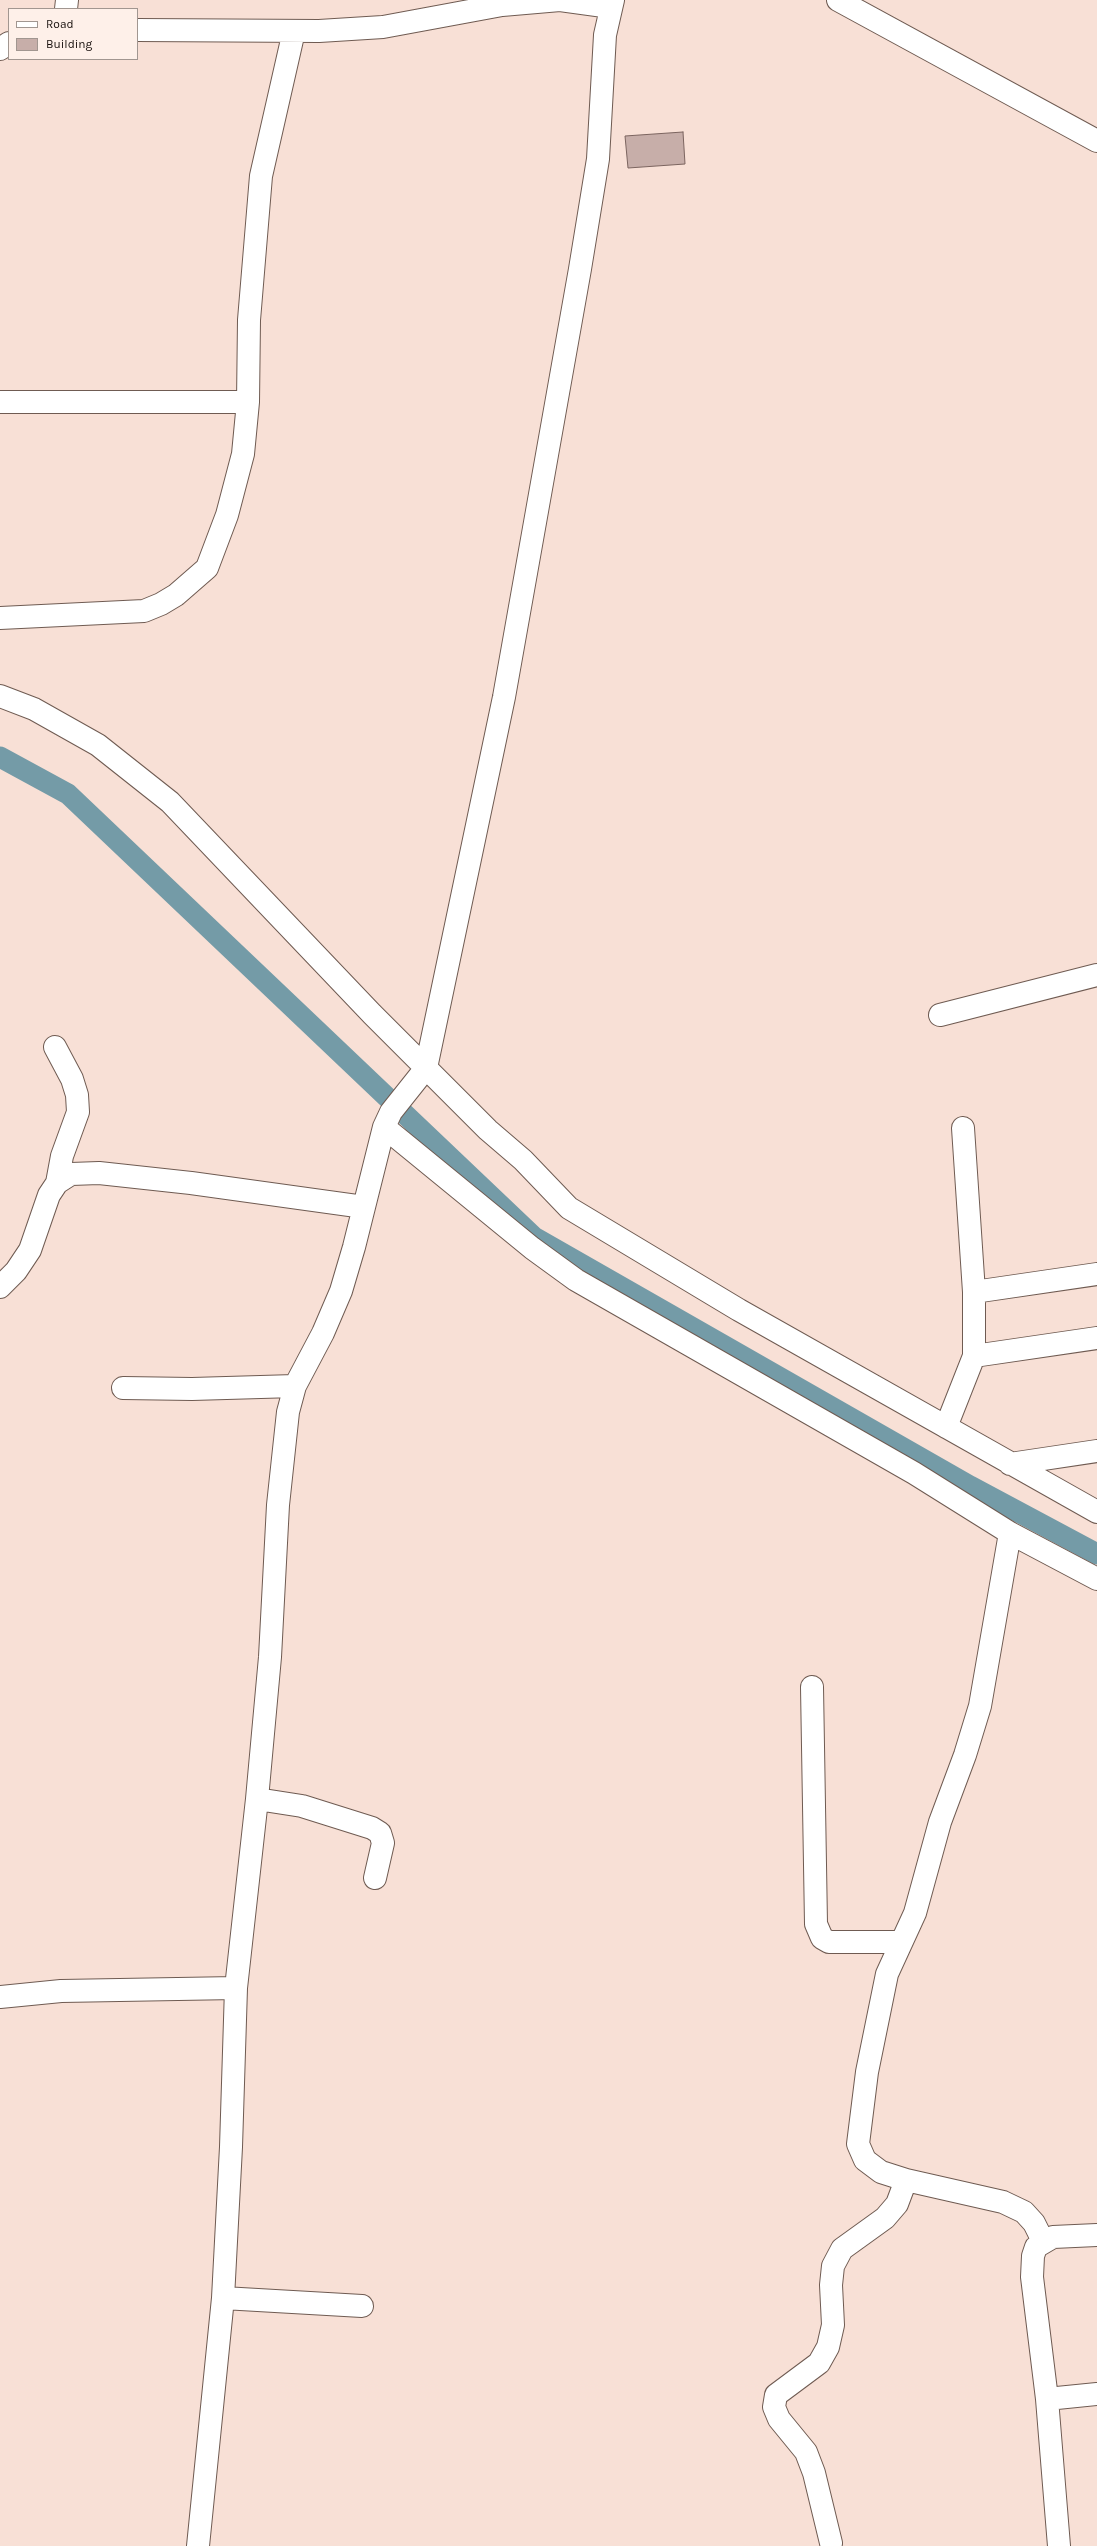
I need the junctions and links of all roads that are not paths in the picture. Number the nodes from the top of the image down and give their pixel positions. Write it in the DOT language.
graph roads {
  1 [pos="838,0"];
  2 [pos="612,3"];
  3 [pos="138,30"];
  4 [pos="294,30"];
  5 [pos="1097,141"];
  6 [pos="0,402"];
  7 [pos="248,402"];
  8 [pos="0,618"];
  9 [pos="0,696"];
  10 [pos="1097,975"];
  11 [pos="940,1015"];
  12 [pos="55,1047"];
  13 [pos="421,1074"];
  14 [pos="388,1120"];
  15 [pos="963,1128"];
  16 [pos="58,1183"];
  17 [pos="364,1207"];
  18 [pos="1097,1274"];
  19 [pos="0,1288"];
  20 [pos="974,1292"];
  21 [pos="1097,1338"];
  22 [pos="974,1356"];
  23 [pos="295,1386"];
  24 [pos="123,1388"];
  25 [pos="946,1427"];
  26 [pos="1097,1451"];
  27 [pos="1010,1464"];
  28 [pos="1097,1512"];
  29 [pos="1010,1533"];
  30 [pos="1097,1580"];
  31 [pos="812,1687"];
  32 [pos="258,1799"];
  33 [pos="375,1878"];
  34 [pos="899,1942"];
  35 [pos="236,1988"];
  36 [pos="0,1997"];
  37 [pos="906,2180"];
  38 [pos="1097,2235"];
  39 [pos="1043,2241"];
  40 [pos="223,2298"];
  41 [pos="362,2306"];
  42 [pos="1097,2394"];
  43 [pos="1047,2399"];
  44 [pos="831,2543"];
  45 [pos="198,2546"];
  46 [pos="1059,2546"];
  1 -- 5 [label="street"];
  2 -- 4 [label="street"];
  2 -- 13 [label="street"];
  3 -- 4 [label="street"];
  4 -- 7 [label="street"];
  6 -- 7 [label="street"];
  7 -- 8 [label="street"];
  9 -- 13 [label="street"];
  10 -- 11 [label="street"];
  12 -- 16 [label="street"];
  13 -- 14 [label="street"];
  13 -- 25 [label="street"];
  14 -- 17 [label="street"];
  14 -- 29 [label="street"];
  15 -- 20 [label="street"];
  16 -- 17 [label="street"];
  16 -- 19 [label="street"];
  17 -- 23 [label="street"];
  18 -- 20 [label="street"];
  20 -- 22 [label="street"];
  21 -- 22 [label="street"];
  22 -- 25 [label="street"];
  23 -- 24 [label="street"];
  23 -- 32 [label="street"];
  25 -- 27 [label="street"];
  26 -- 27 [label="street"];
  27 -- 28 [label="street"];
  29 -- 30 [label="street"];
  29 -- 34 [label="street"];
  31 -- 34 [label="street"];
  32 -- 33 [label="street"];
  32 -- 35 [label="street"];
  34 -- 37 [label="street"];
  35 -- 36 [label="street"];
  35 -- 40 [label="street"];
  37 -- 39 [label="street"];
  37 -- 44 [label="street"];
  38 -- 39 [label="street"];
  39 -- 43 [label="street"];
  40 -- 41 [label="street"];
  40 -- 45 [label="street"];
  42 -- 43 [label="street"];
  43 -- 46 [label="street"];
}
